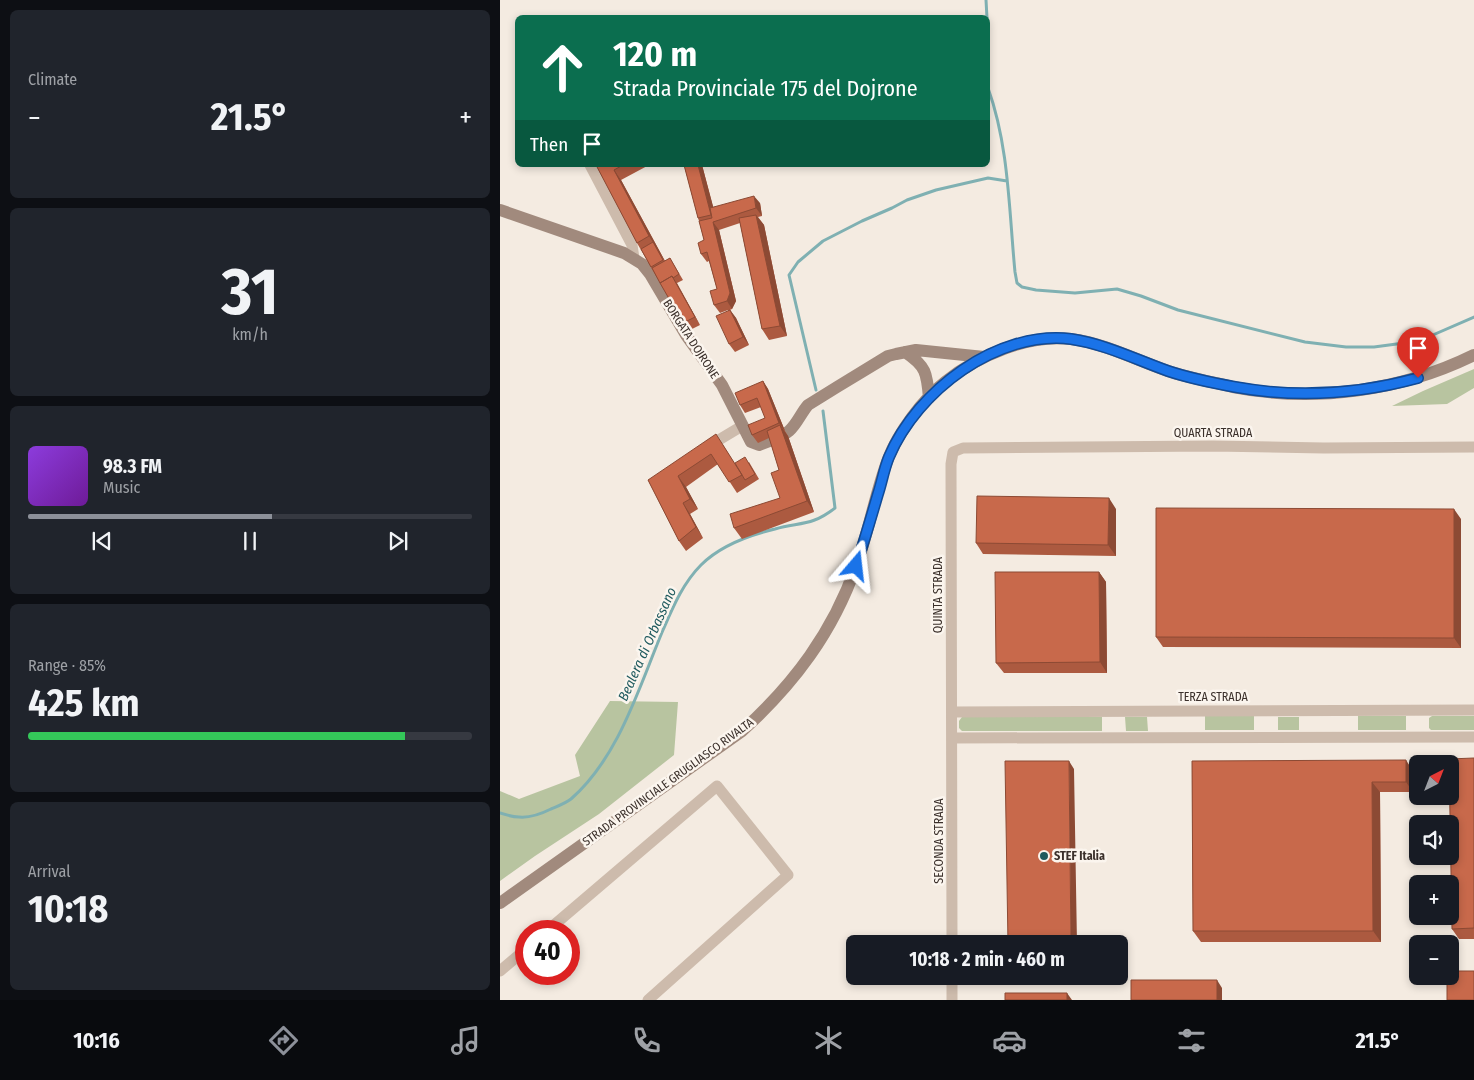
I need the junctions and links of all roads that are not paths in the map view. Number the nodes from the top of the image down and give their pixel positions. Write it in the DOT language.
graph roads {
  1 [pos="591,167"];
  2 [pos="500,210"];
  3 [pos="634,258"];
  4 [pos="905,352"];
  5 [pos="1474,355"];
  6 [pos="984,358"];
  7 [pos="929,398"];
  8 [pos="742,426"];
  9 [pos="1474,447"];
  10 [pos="701,450"];
  11 [pos="953,452"];
  12 [pos="1474,710"];
  13 [pos="952,712"];
  14 [pos="1474,737"];
  15 [pos="952,738"];
  16 [pos="500,903"];
  17 [pos="560,920"];
  18 [pos="952,935"];
  19 [pos="515,958"];
  20 [pos="500,971"];
  21 [pos="952,985"];
  22 [pos="648,1000"];
  23 [pos="952,1000"];
  1 -- 3 [label="street, BORGATA DOJRONE"];
  2 -- 3 [label="street, BORGATA DOJRONE"];
  3 -- 8 [label="street, BORGATA DOJRONE"];
  4 -- 6 [label="street, BORGATA DOJRONE"];
  4 -- 7 [label="street"];
  4 -- 8 [label="street, BORGATA DOJRONE"];
  5 -- 6 [label="street, STRADA PROVINCIALE GRUGLIASCO RIVALTA"];
  6 -- 7 [label="street, STRADA PROVINCIALE GRUGLIASCO RIVALTA"];
  7 -- 16 [label="street, STRADA PROVINCIALE GRUGLIASCO RIVALTA"];
  8 -- 10 [label="street"];
  9 -- 11 [label="street, QUARTA STRADA"];
  11 -- 13 [label="street, QUINTA STRADA"];
  12 -- 13 [label="street, TERZA STRADA"];
  13 -- 15 [label="street, QUINTA STRADA"];
  14 -- 15 [label="street"];
  15 -- 18 [label="street, SECONDA STRADA"];
  17 -- 22 [label="street"];
  19 -- 20 [label="street"];
  21 -- 23 [label="street"];
}
